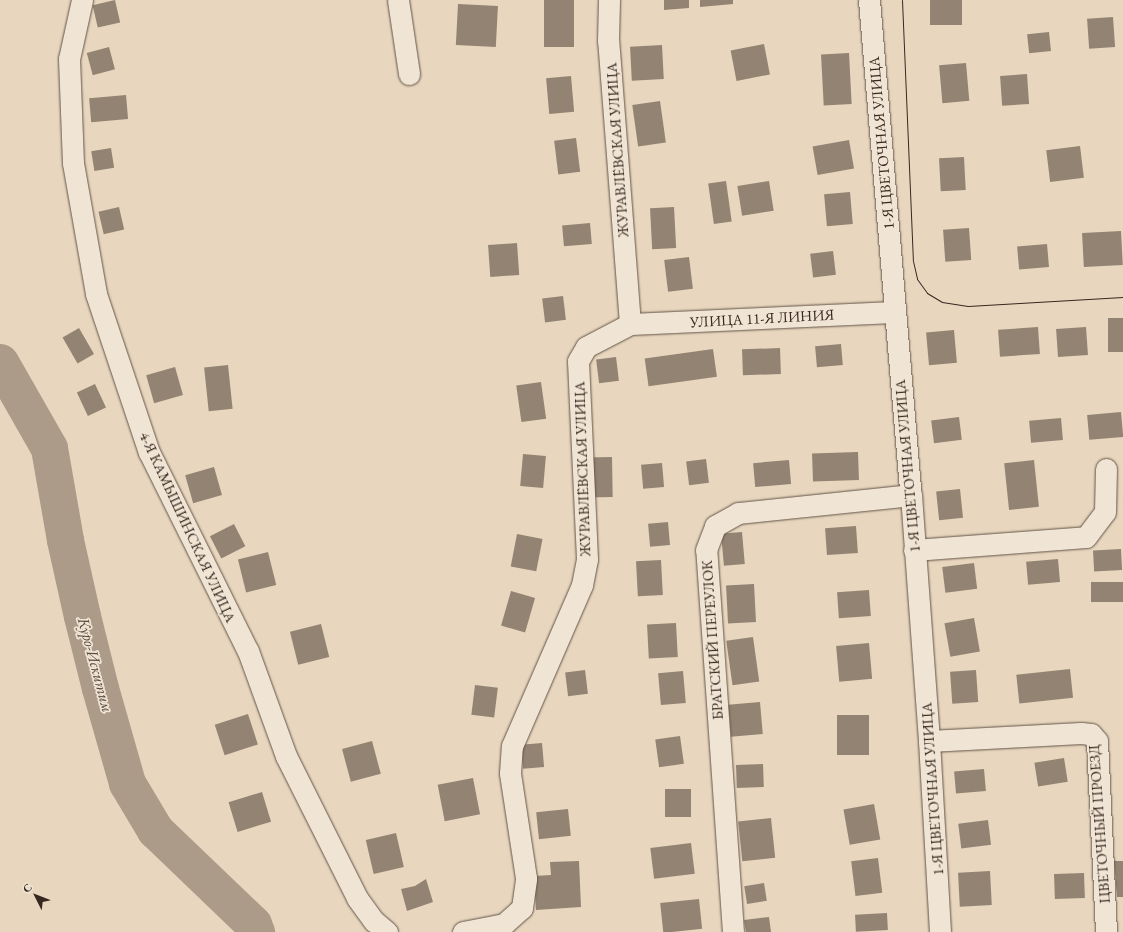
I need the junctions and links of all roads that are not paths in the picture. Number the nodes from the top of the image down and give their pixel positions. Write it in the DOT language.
graph roads {
  1 [pos="82,0"];
  2 [pos="398,0"];
  3 [pos="609,0"];
  4 [pos="869,0"];
  5 [pos="410,74"];
  6 [pos="894,312"];
  7 [pos="630,324"];
  8 [pos="1106,469"];
  9 [pos="911,495"];
  10 [pos="914,550"];
  11 [pos="929,740"];
  12 [pos="387,932"];
  13 [pos="463,932"];
  14 [pos="733,932"];
  15 [pos="940,932"];
  16 [pos="1106,932"];
  1 -- 12 [label="lane, 4-Я КАМЫШИНСКАЯ УЛИЦА"];
  2 -- 5 [label="lane"];
  3 -- 7 [label="lane, ЖУРАВЛЁВСКАЯ УЛИЦА"];
  4 -- 6 [label="lane, 1-Я ЦВЕТОЧНАЯ УЛИЦА"];
  6 -- 7 [label="lane, УЛИЦА 11-Я ЛИНИЯ"];
  6 -- 9 [label="lane, 1-Я ЦВЕТОЧНАЯ УЛИЦА"];
  7 -- 13 [label="lane, ЖУРАВЛЁВСКАЯ УЛИЦА"];
  8 -- 10 [label="lane"];
  9 -- 10 [label="lane, 1-Я ЦВЕТОЧНАЯ УЛИЦА"];
  9 -- 14 [label="lane, БРАТСКИЙ ПЕРЕУЛОК"];
  10 -- 11 [label="lane, 1-Я ЦВЕТОЧНАЯ УЛИЦА"];
  11 -- 15 [label="lane, 1-Я ЦВЕТОЧНАЯ УЛИЦА"];
  11 -- 16 [label="lane, ЦВЕТОЧНЫЙ ПРОЕЗД"];
}
